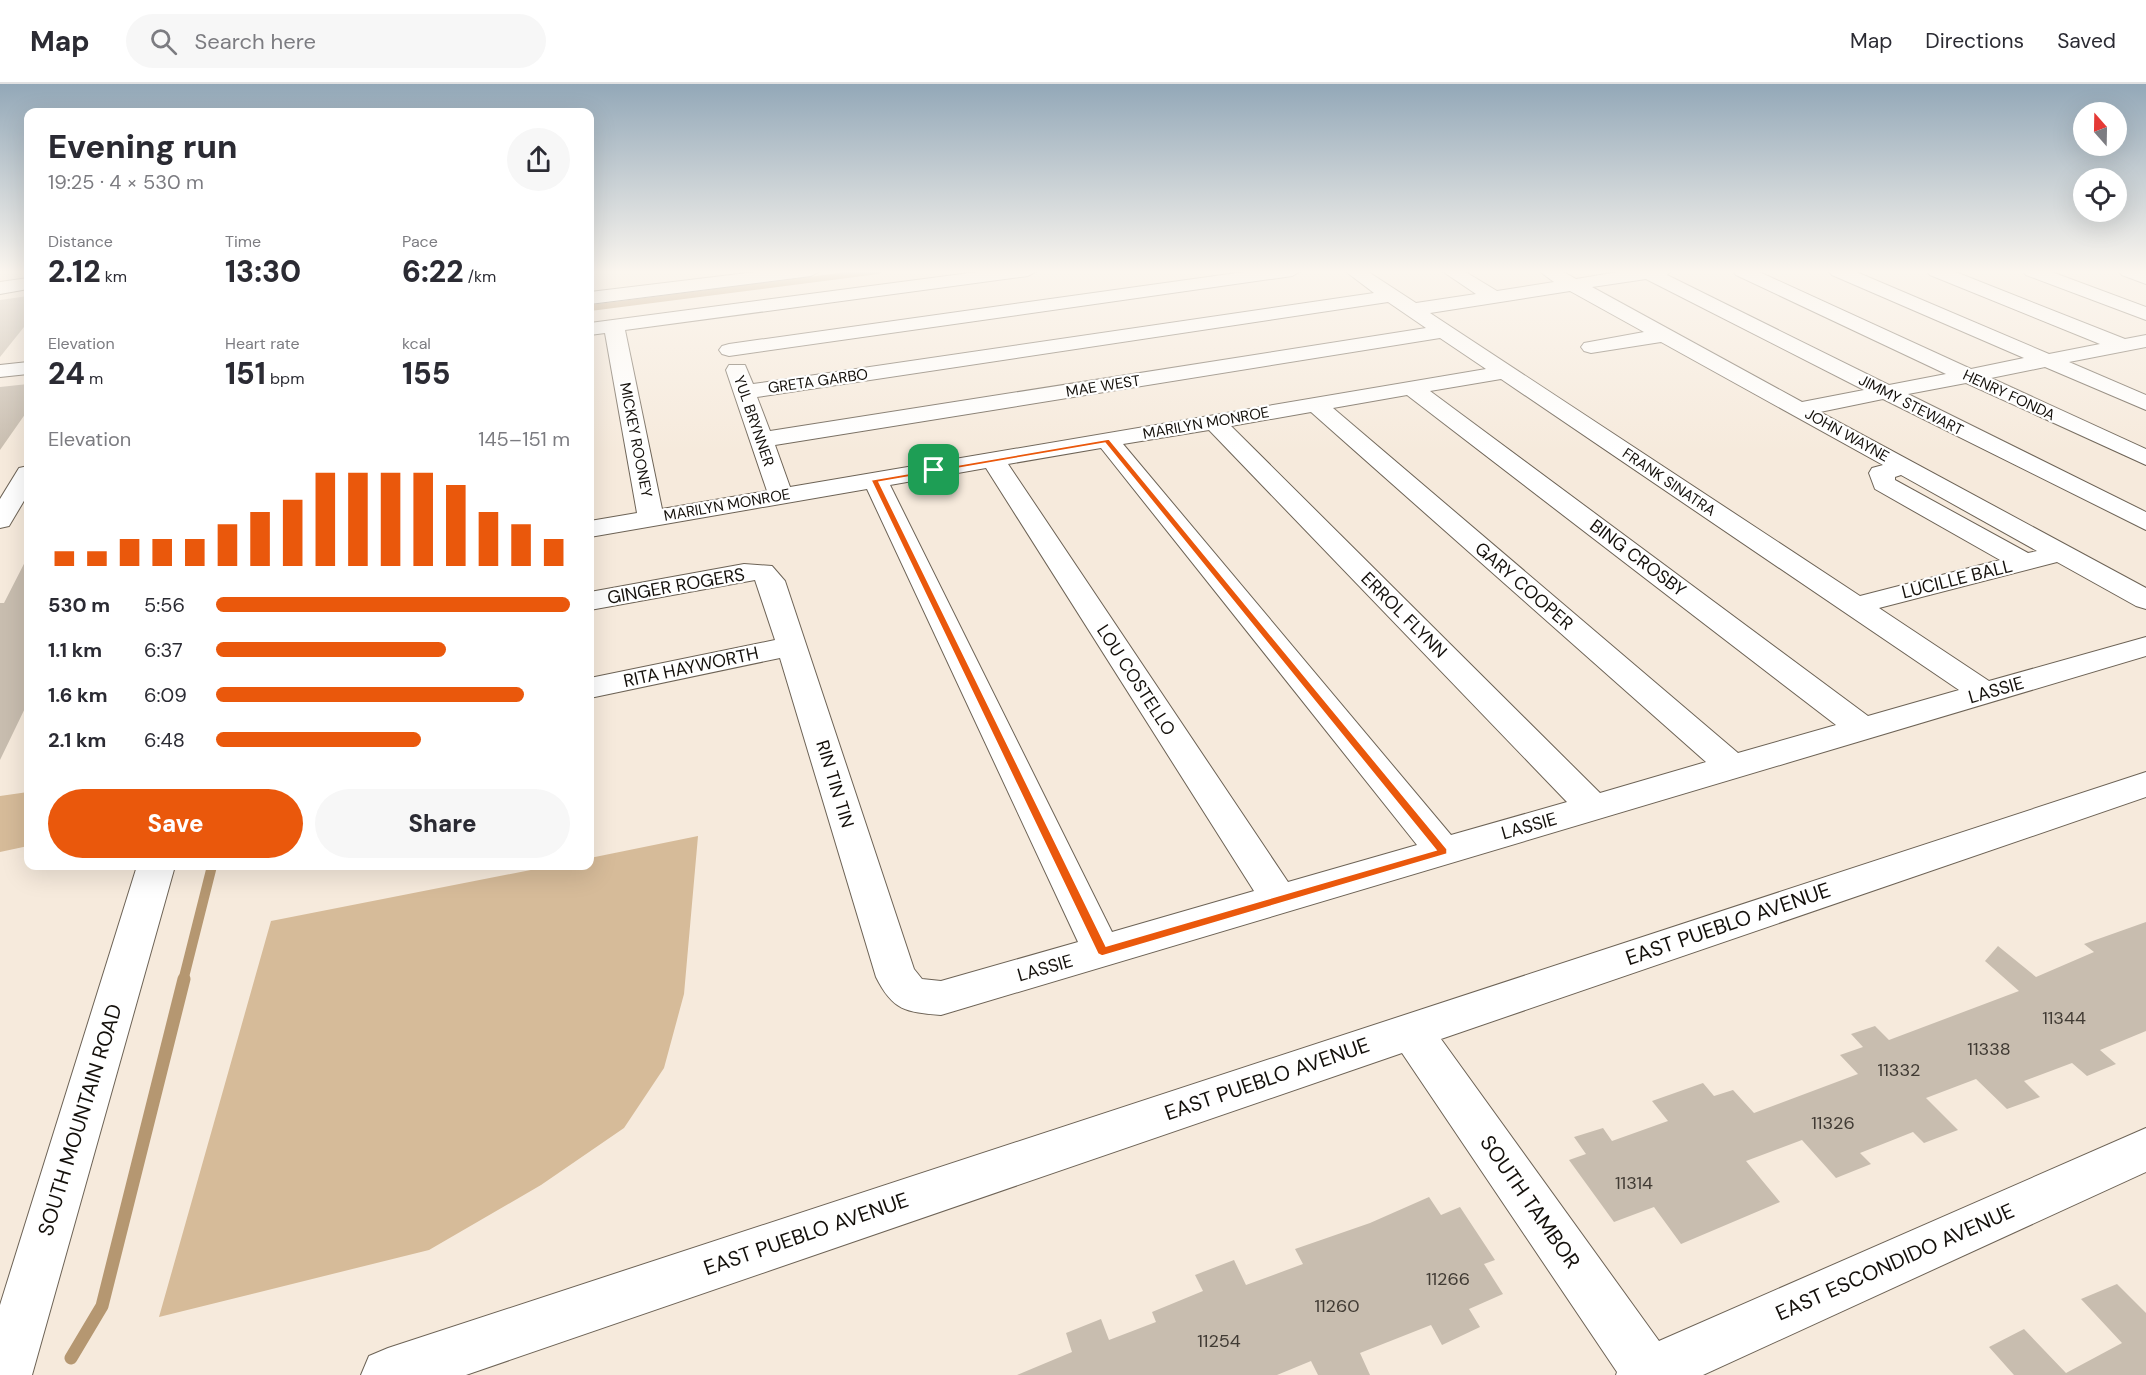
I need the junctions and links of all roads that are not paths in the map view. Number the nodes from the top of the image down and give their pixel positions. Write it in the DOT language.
graph roads {
  1 [pos="615,331"];
  2 [pos="723,331"];
  3 [pos="863,331"];
  4 [pos="1153,331"];
  5 [pos="1657,331"];
  6 [pos="1767,331"];
  7 [pos="1852,331"];
  8 [pos="1956,331"];
  9 [pos="2085,331"];
  10 [pos="1444,332"];
  11 [pos="1664,335"];
  12 [pos="2146,341"];
  13 [pos="2122,346"];
  14 [pos="1591,347"];
  15 [pos="729,350"];
  16 [pos="2146,355"];
  17 [pos="2146,362"];
  18 [pos="24,368"];
  19 [pos="0,371"];
  20 [pos="1504,372"];
  21 [pos="2082,375"];
  22 [pos="2044,376"];
  23 [pos="1412,388"];
  24 [pos="2002,391"];
  25 [pos="744,392"];
  26 [pos="1886,392"];
  27 [pos="1963,392"];
  28 [pos="2146,403"];
  29 [pos="1315,404"];
  30 [pos="1918,408"];
  31 [pos="1799,409"];
  32 [pos="1885,415"];
  33 [pos="1863,419"];
  34 [pos="1214,422"];
  35 [pos="1830,426"];
  36 [pos="761,440"];
  37 [pos="1107,440"];
  38 [pos="2146,458"];
  39 [pos="993,460"];
  40 [pos="1904,467"];
  41 [pos="24,469"];
  42 [pos="0,472"];
  43 [pos="24,480"];
  44 [pos="875,480"];
  45 [pos="781,496"];
  46 [pos="651,519"];
  47 [pos="0,520"];
  48 [pos="2146,522"];
  49 [pos="594,528"];
  50 [pos="2061,553"];
  51 [pos="2024,562"];
  52 [pos="762,572"];
  53 [pos="2146,600"];
  54 [pos="594,601"];
  55 [pos="1854,606"];
  56 [pos="792,646"];
  57 [pos="2146,646"];
  58 [pos="594,687"];
  59 [pos="1985,693"];
  60 [pos="1863,729"];
  61 [pos="1734,767"];
  62 [pos="2146,784"];
  63 [pos="1594,808"];
  64 [pos="1443,852"];
  65 [pos="155,870"];
  66 [pos="1279,900"];
  67 [pos="1102,951"];
  68 [pos="911,996"];
  69 [pos="1411,1031"];
  70 [pos="2146,1149"];
  71 [pos="1646,1374"];
  72 [pos="5,1375"];
  73 [pos="388,1375"];
  1 -- 46 [label="street, MICKEY ROONEY"];
  2 -- 15 [label="street, YUL BRYNNER"];
  3 -- 15 [label="street"];
  4 -- 25 [label="street, GRETA GARBO"];
  5 -- 11 [label="street, JOHN WAYNE"];
  6 -- 26 [label="street, JIMMY STEWART"];
  7 -- 27 [label="street, HENRY FONDA"];
  8 -- 22 [label="street"];
  9 -- 13 [label="street"];
  10 -- 20 [label="street, FRANK SINATRA"];
  10 -- 36 [label="street, MAE WEST"];
  11 -- 14 [label="street"];
  11 -- 31 [label="street, JOHN WAYNE"];
  12 -- 13 [label="street"];
  13 -- 16 [label="street"];
  13 -- 22 [label="street"];
  15 -- 25 [label="street, YUL BRYNNER"];
  17 -- 21 [label="street"];
  18 -- 19 [label="street"];
  20 -- 23 [label="street, MARILYN MONROE"];
  20 -- 55 [label="street, FRANK SINATRA"];
  21 -- 22 [label="street"];
  21 -- 28 [label="street"];
  22 -- 24 [label="street"];
  22 -- 27 [label="street"];
  23 -- 29 [label="street, MARILYN MONROE"];
  23 -- 60 [label="street, BING CROSBY"];
  24 -- 27 [label="street"];
  24 -- 38 [label="street, HENRY FONDA"];
  25 -- 36 [label="street, YUL BRYNNER"];
  26 -- 27 [label="street"];
  26 -- 30 [label="street, JIMMY STEWART"];
  26 -- 31 [label="street"];
  27 -- 30 [label="street"];
  29 -- 34 [label="street, MARILYN MONROE"];
  29 -- 61 [label="street, GARY COOPER"];
  30 -- 32 [label="street"];
  30 -- 48 [label="street, JIMMY STEWART"];
  31 -- 35 [label="street, JOHN WAYNE"];
  33 -- 35 [label="street"];
  34 -- 37 [label="street, MARILYN MONROE"];
  34 -- 63 [label="street, ERROL FLYNN"];
  35 -- 40 [label="street, JOHN WAYNE"];
  36 -- 45 [label="street, YUL BRYNNER"];
  37 -- 39 [label="street, MARILYN MONROE"];
  37 -- 64 [label="street"];
  39 -- 44 [label="street, MARILYN MONROE"];
  39 -- 66 [label="street, LOU COSTELLO"];
  40 -- 50 [label="street, JOHN WAYNE"];
  40 -- 51 [label="street"];
  41 -- 42 [label="street"];
  43 -- 47 [label="street"];
  44 -- 45 [label="street, MARILYN MONROE"];
  44 -- 67 [label="street"];
  45 -- 46 [label="street, MARILYN MONROE"];
  46 -- 49 [label="street, MARILYN MONROE"];
  50 -- 51 [label="street, LUCILLE BALL"];
  50 -- 53 [label="street, JOHN WAYNE"];
  51 -- 55 [label="street, LUCILLE BALL"];
  52 -- 54 [label="street, GINGER ROGERS"];
  52 -- 56 [label="street, RIN TIN TIN"];
  55 -- 59 [label="street, FRANK SINATRA"];
  56 -- 58 [label="street, RITA HAYWORTH"];
  56 -- 68 [label="street, RIN TIN TIN"];
  57 -- 59 [label="street, LASSIE"];
  59 -- 60 [label="street, LASSIE"];
  60 -- 61 [label="street, LASSIE"];
  61 -- 63 [label="street, LASSIE"];
  62 -- 69 [label="street, EAST PUEBLO AVENUE"];
  63 -- 64 [label="street, LASSIE"];
  64 -- 66 [label="street, LASSIE"];
  65 -- 72 [label="street, SOUTH MOUNTAIN ROAD"];
  66 -- 67 [label="street, LASSIE"];
  67 -- 68 [label="street, LASSIE"];
  69 -- 71 [label="street, SOUTH TAMBOR"];
  69 -- 73 [label="street, EAST PUEBLO AVENUE"];
  70 -- 71 [label="street, EAST ESCONDIDO AVENUE"];
}
